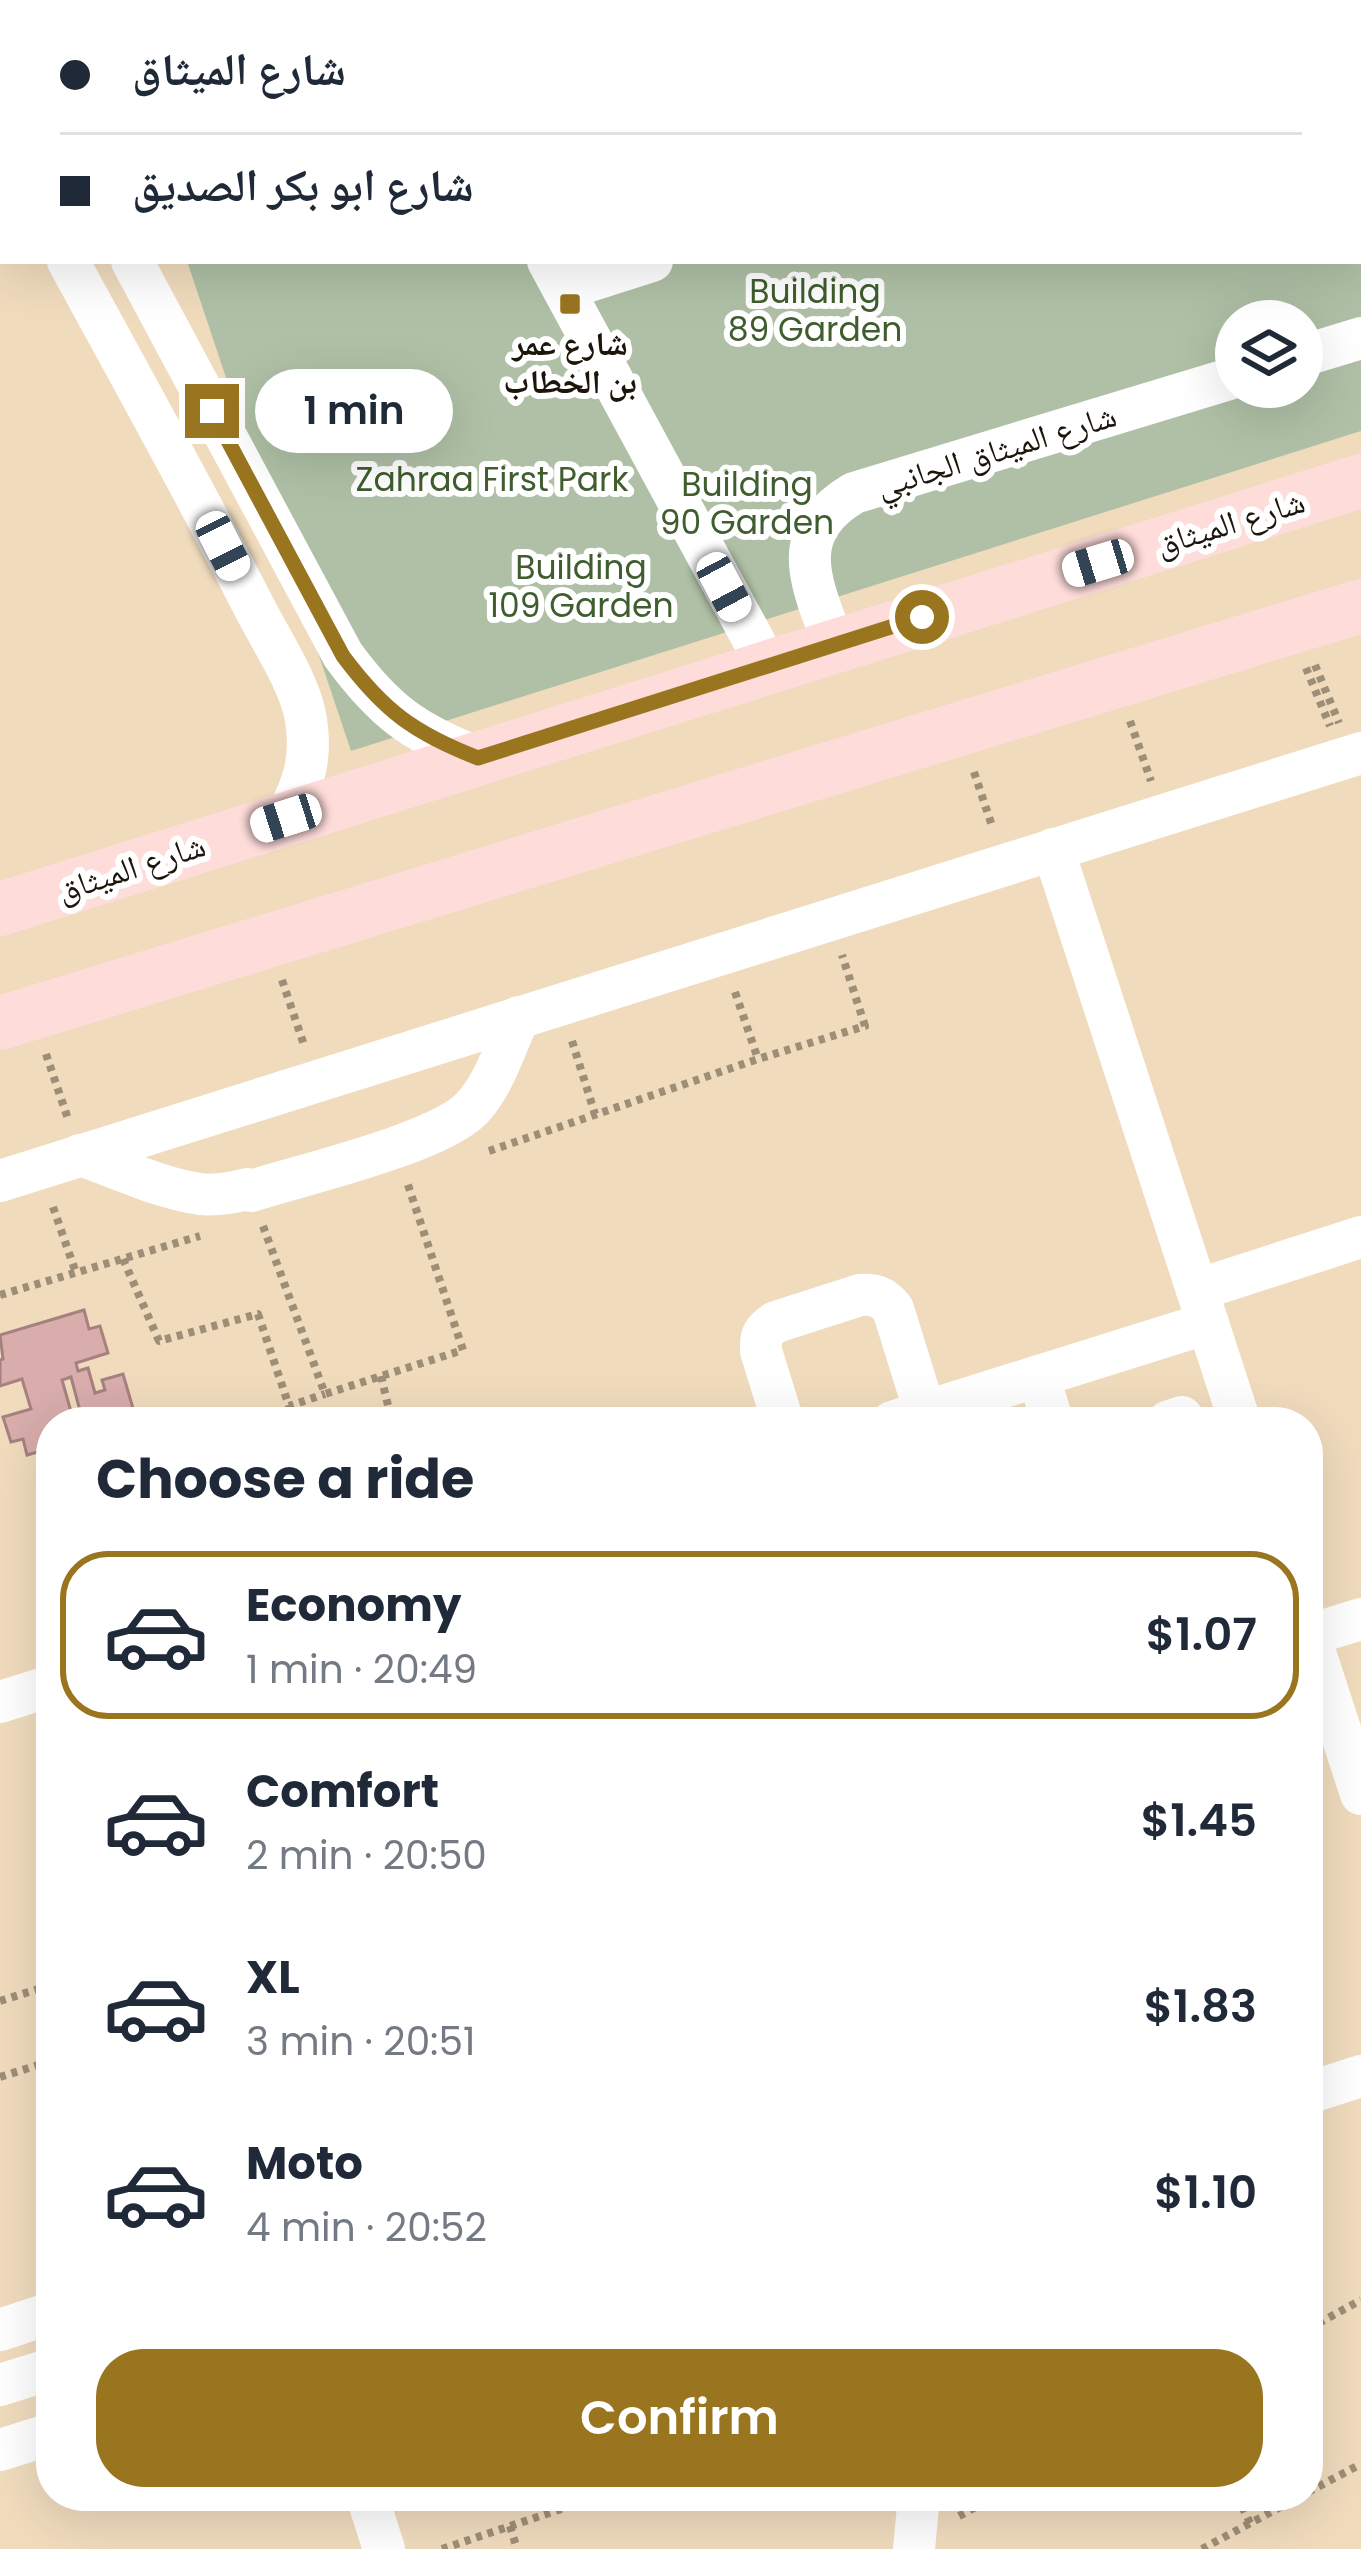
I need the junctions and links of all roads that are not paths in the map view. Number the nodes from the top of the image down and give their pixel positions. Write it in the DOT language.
graph roads {
  1 [pos="70,264"];
  2 [pos="134,264"];
  3 [pos="631,264"];
  4 [pos="556,275"];
  5 [pos="1361,338"];
  6 [pos="1323,350"];
  7 [pos="1215,382"];
  8 [pos="1361,482"];
  9 [pos="1361,606"];
  10 [pos="834,645"];
  11 [pos="768,668"];
  12 [pos="1361,753"];
  13 [pos="478,758"];
  14 [pos="286,818"];
  15 [pos="1053,849"];
  16 [pos="0,909"];
  17 [pos="519,1017"];
  18 [pos="0,1023"];
  19 [pos="80,1155"];
  20 [pos="20,1174"];
  21 [pos="1361,1237"];
  22 [pos="1202,1307"];
  23 [pos="1038,1376"];
  24 [pos="778,1407"];
  25 [pos="907,1407"];
  26 [pos="940,1407"];
  27 [pos="1048,1407"];
  28 [pos="1235,1407"];
  29 [pos="1361,1618"];
  30 [pos="1323,1629"];
  31 [pos="1323,1668"];
  32 [pos="36,1691"];
  33 [pos="0,1702"];
  34 [pos="1353,1742"];
  35 [pos="1361,1794"];
  36 [pos="1361,2076"];
  37 [pos="1323,2088"];
  38 [pos="36,2318"];
  39 [pos="0,2330"];
  40 [pos="36,2373"];
  41 [pos="0,2385"];
  42 [pos="36,2439"];
  43 [pos="0,2450"];
  44 [pos="373,2511"];
  45 [pos="918,2511"];
  46 [pos="384,2549"];
  47 [pos="914,2549"];
  1 -- 14 [label="street"];
  2 -- 13 [label="street"];
  3 -- 4 [label="street"];
  4 -- 11 [label="street"];
  5 -- 6 [label="street"];
  7 -- 10 [label="street, شارع الميثاق الجانبي"];
  8 -- 10 [label="main road, شارع الميثاق"];
  9 -- 18 [label="main road"];
  10 -- 11 [label="main road, شارع الميثاق"];
  11 -- 13 [label="main road, شارع الميثاق"];
  12 -- 15 [label="street"];
  13 -- 14 [label="main road, شارع الميثاق"];
  14 -- 16 [label="main road, شارع الميثاق"];
  15 -- 17 [label="street"];
  15 -- 22 [label="street"];
  17 -- 19 [label="street"];
  17 -- 19 [label="street"];
  19 -- 20 [label="street"];
  21 -- 22 [label="street"];
  22 -- 23 [label="street"];
  22 -- 28 [label="street"];
  23 -- 26 [label="street"];
  23 -- 27 [label="street"];
  24 -- 25 [label="street"];
  29 -- 30 [label="street"];
  31 -- 34 [label="street"];
  32 -- 33 [label="street"];
  34 -- 35 [label="street"];
  36 -- 37 [label="street"];
  38 -- 39 [label="street"];
  40 -- 41 [label="street"];
  42 -- 43 [label="street"];
  44 -- 46 [label="street"];
  45 -- 47 [label="street"];
}
